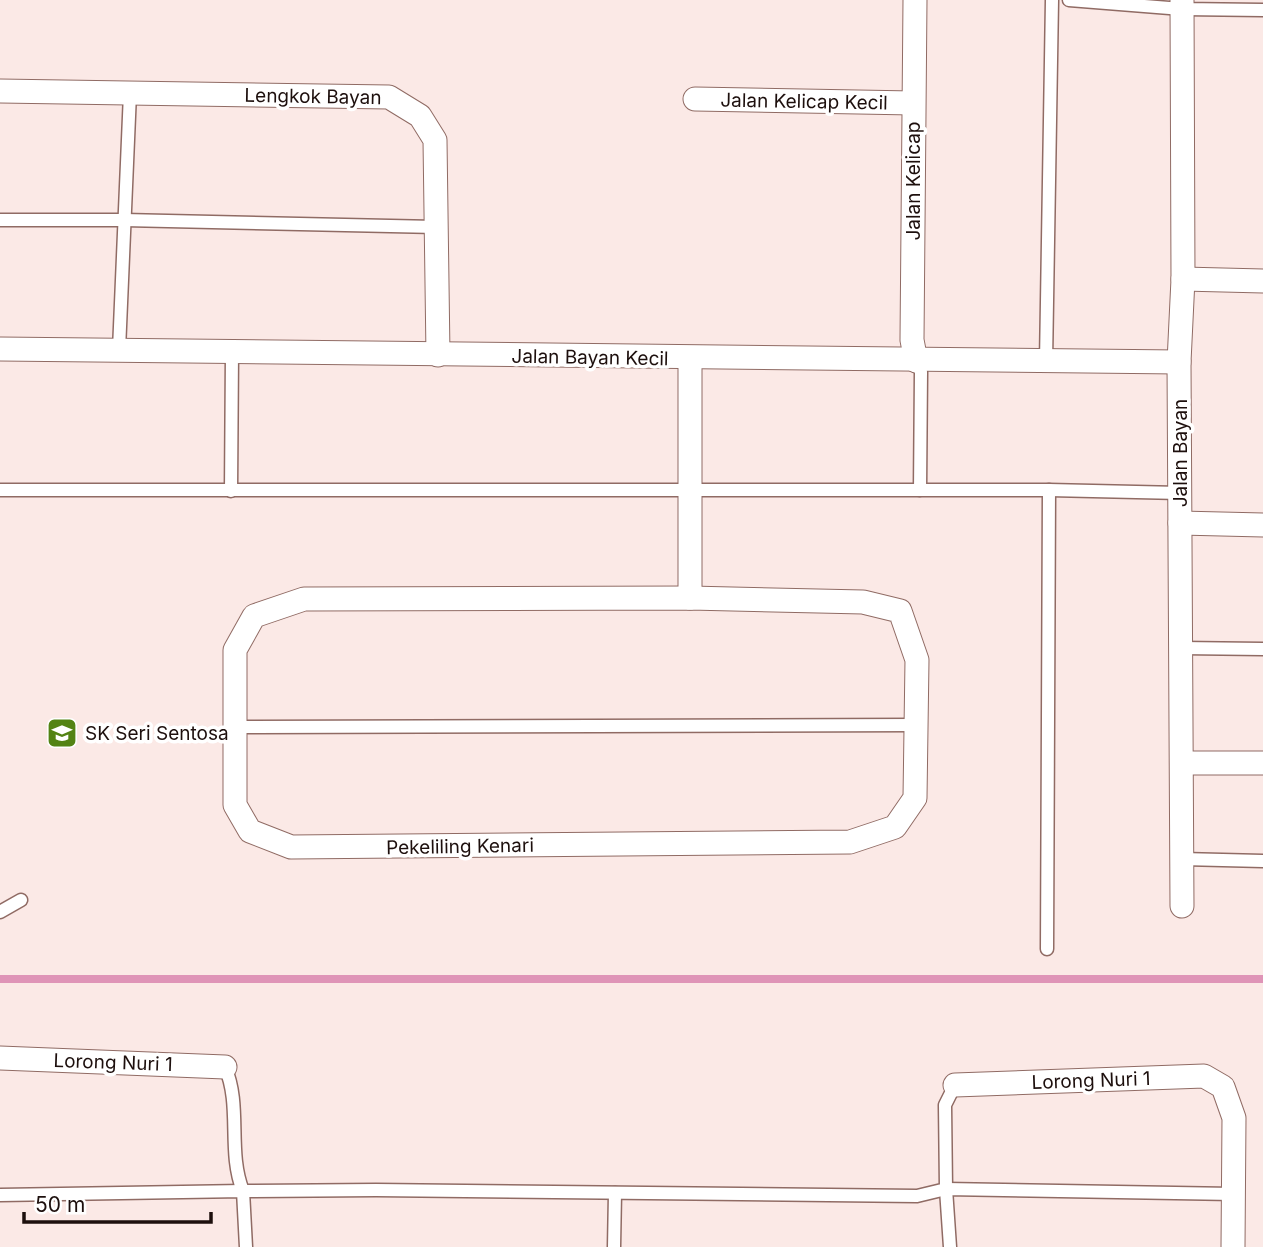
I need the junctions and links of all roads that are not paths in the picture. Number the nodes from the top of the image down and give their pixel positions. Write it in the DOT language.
graph roads {
  1 [pos="915,0"];
  2 [pos="1052,0"];
  3 [pos="1069,0"];
  4 [pos="1182,4"];
  5 [pos="1263,10"];
  6 [pos="0,91"];
  7 [pos="130,93"];
  8 [pos="695,99"];
  9 [pos="913,103"];
  10 [pos="0,220"];
  11 [pos="124,220"];
  12 [pos="436,227"];
  13 [pos="1183,279"];
  14 [pos="1263,281"];
  15 [pos="0,349"];
  16 [pos="119,350"];
  17 [pos="232,352"];
  18 [pos="438,355"];
  19 [pos="690,358"];
  20 [pos="916,360"];
  21 [pos="1046,362"];
  22 [pos="1179,362"];
  23 [pos="0,490"];
  24 [pos="690,490"];
  25 [pos="920,490"];
  26 [pos="1049,490"];
  27 [pos="231,491"];
  28 [pos="1180,493"];
  29 [pos="1180,523"];
  30 [pos="1263,525"];
  31 [pos="690,598"];
  32 [pos="1181,648"];
  33 [pos="1263,649"];
  34 [pos="916,725"];
  35 [pos="236,727"];
  36 [pos="1182,763"];
  37 [pos="1263,763"];
  38 [pos="1182,859"];
  39 [pos="1263,860"];
  40 [pos="21,900"];
  41 [pos="1182,906"];
  42 [pos="0,912"];
  43 [pos="1047,949"];
  44 [pos="0,1058"];
  45 [pos="225,1067"];
  46 [pos="955,1085"];
  47 [pos="946,1189"];
  48 [pos="243,1191"];
  49 [pos="615,1193"];
  50 [pos="1233,1194"];
  51 [pos="0,1195"];
  52 [pos="246,1247"];
  53 [pos="614,1247"];
  54 [pos="950,1247"];
  55 [pos="1233,1247"];
  1 -- 9 [label="street, Jalan Kelicap"];
  2 -- 21 [label="lane"];
  3 -- 4 [label="lane"];
  4 -- 5 [label="lane"];
  4 -- 13 [label="street, Jalan Bayan"];
  6 -- 7 [label="street, Lengkok Bayan"];
  7 -- 11 [label="lane"];
  7 -- 12 [label="street, Lengkok Bayan"];
  8 -- 9 [label="street, Jalan Kelicap Kecil"];
  9 -- 20 [label="street, Jalan Kelicap"];
  10 -- 11 [label="lane"];
  11 -- 12 [label="lane"];
  11 -- 16 [label="lane"];
  12 -- 18 [label="street, Lengkok Bayan"];
  13 -- 14 [label="street"];
  13 -- 22 [label="street, Jalan Bayan"];
  15 -- 16 [label="street, Jalan Bayan Kecil"];
  16 -- 17 [label="street, Jalan Bayan Kecil"];
  17 -- 18 [label="street, Jalan Bayan Kecil"];
  17 -- 27 [label="lane"];
  18 -- 19 [label="street, Jalan Bayan Kecil"];
  19 -- 20 [label="street, Jalan Bayan Kecil"];
  19 -- 24 [label="street"];
  20 -- 21 [label="street, Jalan Bayan Kecil"];
  20 -- 25 [label="lane"];
  21 -- 22 [label="street, Jalan Bayan Kecil"];
  22 -- 28 [label="street, Jalan Bayan"];
  23 -- 27 [label="lane"];
  24 -- 25 [label="lane"];
  24 -- 27 [label="lane"];
  24 -- 31 [label="street"];
  25 -- 26 [label="lane"];
  26 -- 28 [label="lane"];
  26 -- 43 [label="lane"];
  28 -- 29 [label="street, Jalan Bayan"];
  29 -- 30 [label="street"];
  29 -- 32 [label="street, Jalan Bayan"];
  31 -- 34 [label="street, Pekeliling Kenari"];
  31 -- 35 [label="street, Pekeliling Kenari"];
  32 -- 33 [label="lane"];
  32 -- 36 [label="street, Jalan Bayan"];
  34 -- 35 [label="lane"];
  34 -- 35 [label="street, Pekeliling Kenari"];
  36 -- 37 [label="street"];
  36 -- 38 [label="street, Jalan Bayan"];
  38 -- 39 [label="lane"];
  38 -- 41 [label="street, Jalan Bayan"];
  40 -- 42 [label="lane"];
  44 -- 45 [label="street, Lorong Nuri 1"];
  45 -- 48 [label="lane"];
  46 -- 47 [label="lane"];
  46 -- 50 [label="street, Lorong Nuri 1"];
  47 -- 49 [label="lane"];
  47 -- 50 [label="lane"];
  47 -- 54 [label="lane"];
  48 -- 49 [label="lane"];
  48 -- 51 [label="lane"];
  48 -- 52 [label="lane"];
  49 -- 53 [label="lane"];
  50 -- 55 [label="street"];
}
